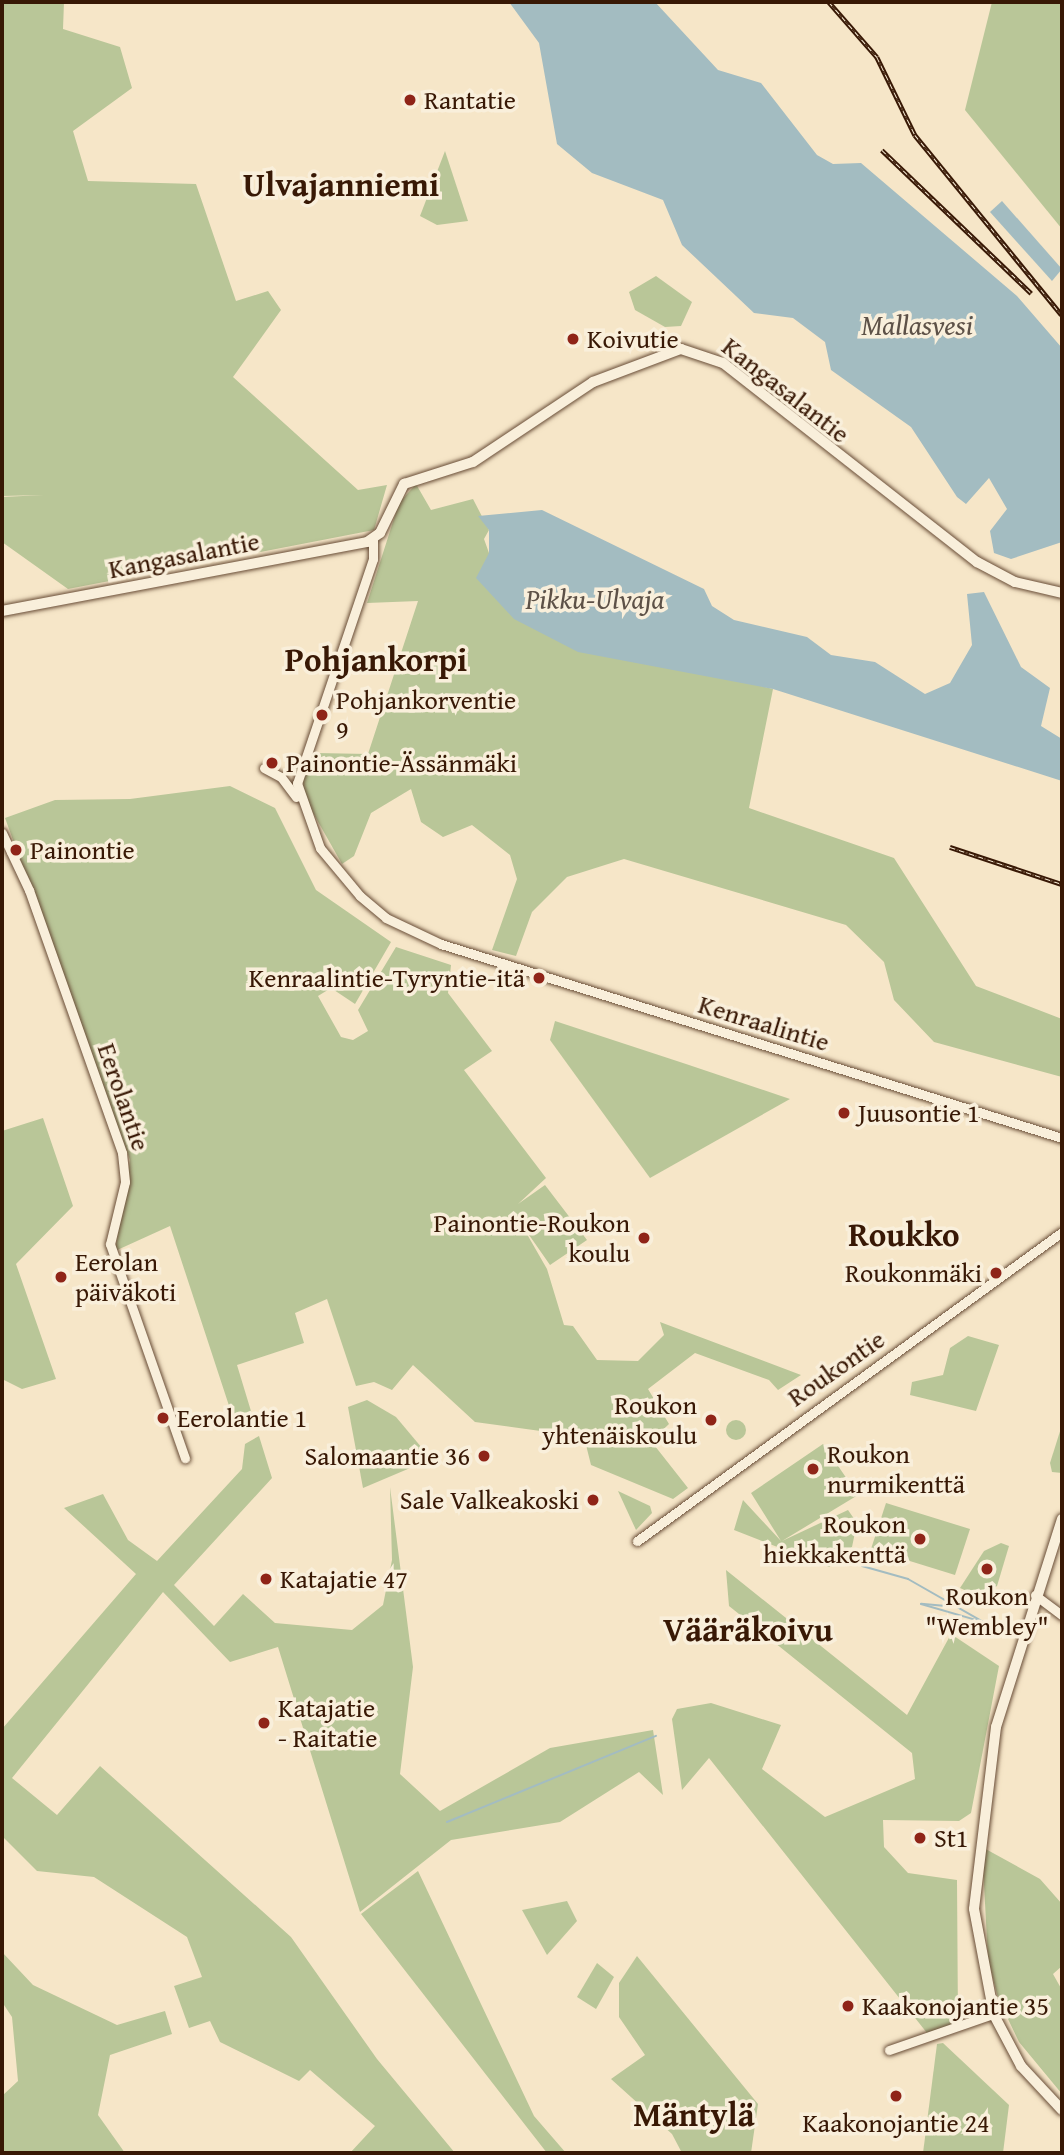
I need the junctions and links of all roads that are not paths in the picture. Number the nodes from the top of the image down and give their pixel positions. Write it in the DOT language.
graph roads {
  1 [pos="373,539"];
  2 [pos="1062,593"];
  3 [pos="2,611"];
  4 [pos="264,768"];
  5 [pos="297,798"];
  6 [pos="2,833"];
  7 [pos="1062,1138"];
  8 [pos="1062,1232"];
  9 [pos="185,1458"];
  10 [pos="1062,1519"];
  11 [pos="637,1541"];
  12 [pos="1033,1599"];
  13 [pos="1058,1612"];
  14 [pos="997,2013"];
  15 [pos="888,2050"];
  16 [pos="1062,2109"];
  1 -- 2 [label="main road, Kangasalantie"];
  1 -- 3 [label="main road, Kangasalantie"];
  1 -- 5 [label="street"];
  4 -- 5 [label="street"];
  5 -- 7 [label="street, Kenraalintie"];
  6 -- 9 [label="street, Eerolantie"];
  8 -- 11 [label="street, Roukontie"];
  10 -- 12 [label="main road"];
  12 -- 13 [label="street"];
  12 -- 14 [label="main road"];
  14 -- 15 [label="street"];
  14 -- 16 [label="main road"];
}
